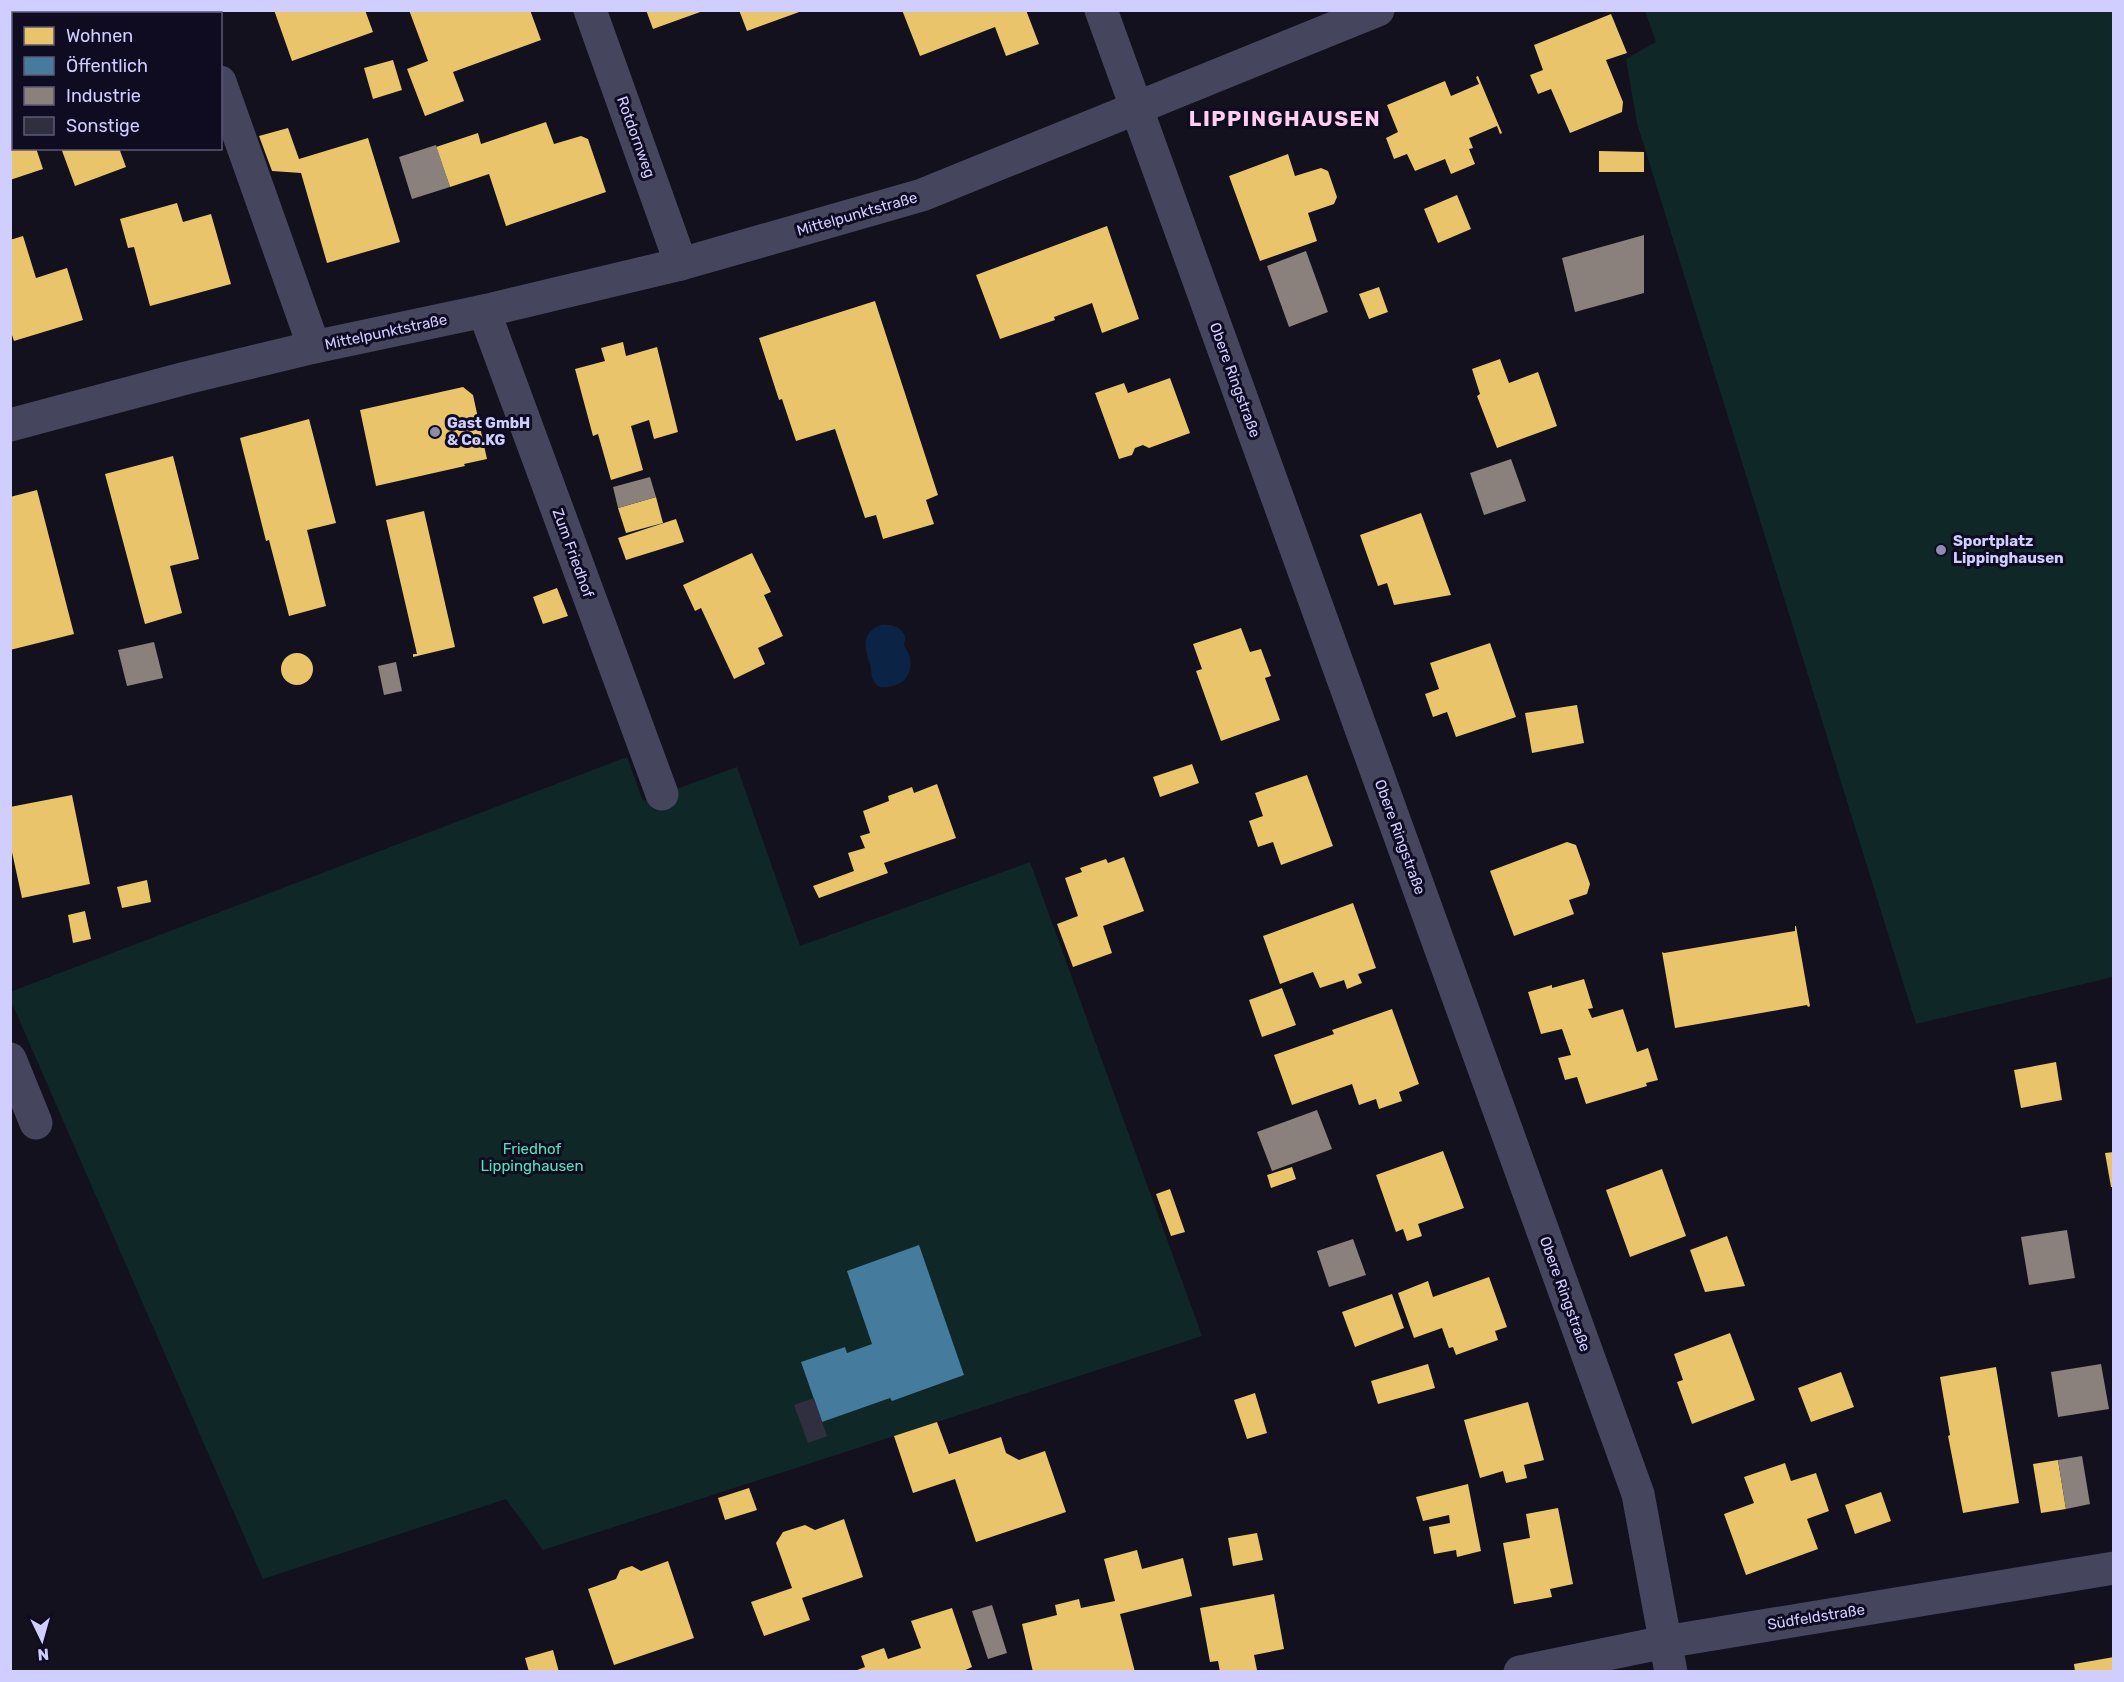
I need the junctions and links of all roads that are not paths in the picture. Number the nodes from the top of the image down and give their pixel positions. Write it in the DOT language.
graph roads {
  1 [pos="590,10"];
  2 [pos="1101,10"];
  3 [pos="1378,10"];
  4 [pos="222,88"];
  5 [pos="1137,109"];
  6 [pos="681,264"];
  7 [pos="484,311"];
  8 [pos="314,347"];
  9 [pos="10,426"];
  10 [pos="662,794"];
  11 [pos="10,1059"];
  12 [pos="36,1123"];
  13 [pos="2114,1568"];
  14 [pos="1668,1657"];
  15 [pos="1520,1671"];
  1 -- 6 [label="street, Rotdornweg"];
  2 -- 5 [label="street, Obere Ringstraße"];
  3 -- 5 [label="street, Mittelpunktstraße"];
  4 -- 8 [label="street, Mittelpunktstraße"];
  5 -- 6 [label="street, Mittelpunktstraße"];
  5 -- 14 [label="street, Obere Ringstraße"];
  6 -- 7 [label="street, Mittelpunktstraße"];
  7 -- 8 [label="street, Mittelpunktstraße"];
  7 -- 10 [label="street, Zum Friedhof"];
  8 -- 9 [label="street, Mittelpunktstraße"];
  11 -- 12 [label="street"];
  13 -- 14 [label="street, Südfeldstraße"];
  14 -- 15 [label="street, Südfeldstraße"];
}
